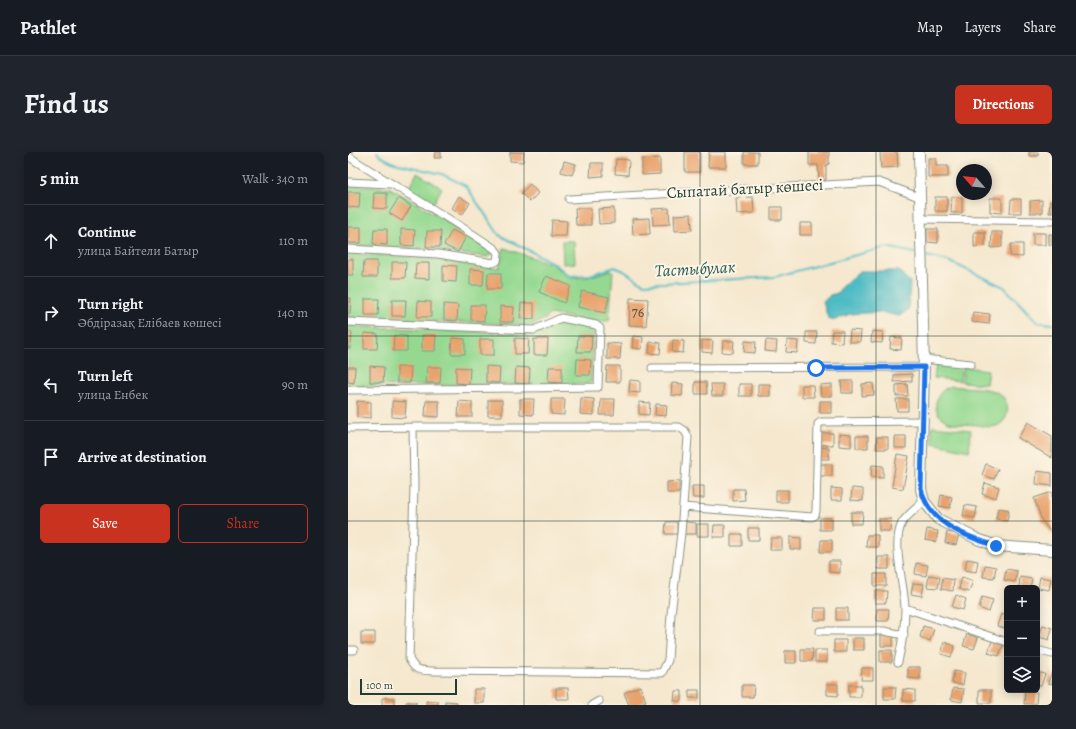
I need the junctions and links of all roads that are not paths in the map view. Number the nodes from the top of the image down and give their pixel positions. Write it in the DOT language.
graph roads {
  1 [pos="919,152"];
  2 [pos="348,156"];
  3 [pos="348,182"];
  4 [pos="391,184"];
  5 [pos="919,197"];
  6 [pos="569,199"];
  7 [pos="920,219"];
  8 [pos="1052,221"];
  9 [pos="348,249"];
  10 [pos="348,322"];
  11 [pos="923,363"];
  12 [pos="971,364"];
  13 [pos="652,368"];
  14 [pos="348,390"];
  15 [pos="924,422"];
  16 [pos="413,427"];
  17 [pos="348,428"];
  18 [pos="924,501"];
  19 [pos="683,507"];
  20 [pos="1052,550"];
  21 [pos="905,608"];
  22 [pos="820,630"];
  23 [pos="904,635"];
  24 [pos="1004,641"];
  25 [pos="1040,651"];
  26 [pos="1052,654"];
  27 [pos="898,662"];
  28 [pos="598,701"];
  29 [pos="592,705"];
  1 -- 5 [label="street"];
  2 -- 4 [label="street"];
  3 -- 4 [label="street"];
  4 -- 9 [label="street"];
  5 -- 6 [label="street, Сыпатай батыр көшесі"];
  5 -- 7 [label="street"];
  7 -- 8 [label="street"];
  7 -- 11 [label="street"];
  10 -- 14 [label="street"];
  11 -- 12 [label="street"];
  11 -- 13 [label="street"];
  11 -- 15 [label="street"];
  15 -- 18 [label="street"];
  15 -- 19 [label="street"];
  16 -- 17 [label="street"];
  16 -- 19 [label="street"];
  16 -- 19 [label="street"];
  18 -- 20 [label="street"];
  18 -- 21 [label="street"];
  21 -- 23 [label="street"];
  21 -- 24 [label="street"];
  22 -- 23 [label="street"];
  23 -- 27 [label="street"];
  25 -- 26 [label="street"];
  28 -- 29 [label="street"];
}
